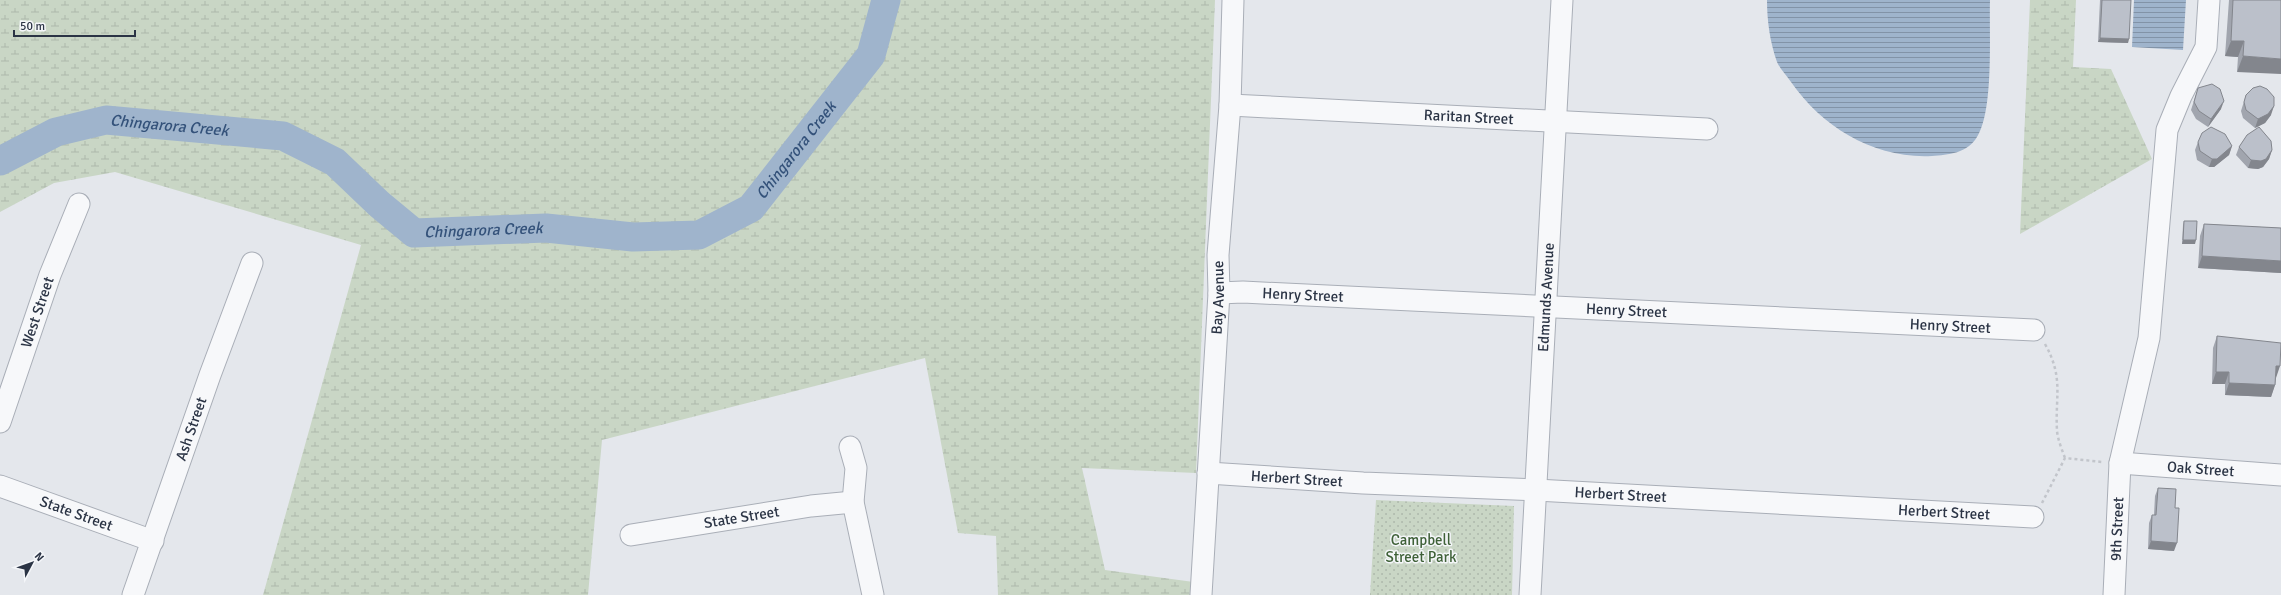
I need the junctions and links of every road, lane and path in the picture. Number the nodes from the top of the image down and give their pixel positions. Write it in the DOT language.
graph roads {
  1 [pos="1233,0"];
  2 [pos="1562,0"];
  3 [pos="2209,0"];
  4 [pos="1230,105"];
  5 [pos="1555,122"];
  6 [pos="1707,129"];
  7 [pos="79,204"];
  8 [pos="252,263"];
  9 [pos="1219,293"];
  10 [pos="1545,308"];
  11 [pos="2034,330"];
  12 [pos="0,422"];
  13 [pos="850,447"];
  14 [pos="2065,458"];
  15 [pos="2120,463"];
  16 [pos="1208,473"];
  17 [pos="2281,475"];
  18 [pos="0,486"];
  19 [pos="1536,490"];
  20 [pos="853,502"];
  21 [pos="2033,517"];
  22 [pos="631,535"];
  23 [pos="153,541"];
  24 [pos="133,595"];
  25 [pos="873,595"];
  26 [pos="1201,595"];
  27 [pos="1530,595"];
  28 [pos="2114,595"];
  1 -- 4 [label="street, Bay Avenue"];
  2 -- 5 [label="street, Edmunds Avenue"];
  3 -- 15 [label="street, 9th Street"];
  4 -- 5 [label="street, Raritan Street"];
  4 -- 9 [label="street, Bay Avenue"];
  5 -- 6 [label="street, Raritan Street"];
  5 -- 10 [label="street, Edmunds Avenue"];
  7 -- 12 [label="street, West Street"];
  8 -- 23 [label="street, Ash Street"];
  9 -- 10 [label="street, Henry Street"];
  9 -- 16 [label="street, Bay Avenue"];
  10 -- 11 [label="street, Henry Street"];
  10 -- 19 [label="street, Edmunds Avenue"];
  11 -- 14 [label="path"];
  13 -- 20 [label="street"];
  14 -- 15 [label="path"];
  14 -- 21 [label="path"];
  15 -- 17 [label="street, Oak Street"];
  15 -- 28 [label="street, 9th Street"];
  16 -- 19 [label="street, Herbert Street"];
  16 -- 26 [label="street, Bay Avenue"];
  18 -- 23 [label="street, State Street"];
  19 -- 21 [label="street, Herbert Street"];
  19 -- 27 [label="street, Edmunds Avenue"];
  20 -- 22 [label="street, State Street"];
  20 -- 25 [label="street"];
  23 -- 24 [label="street, Ash Street"];
}
